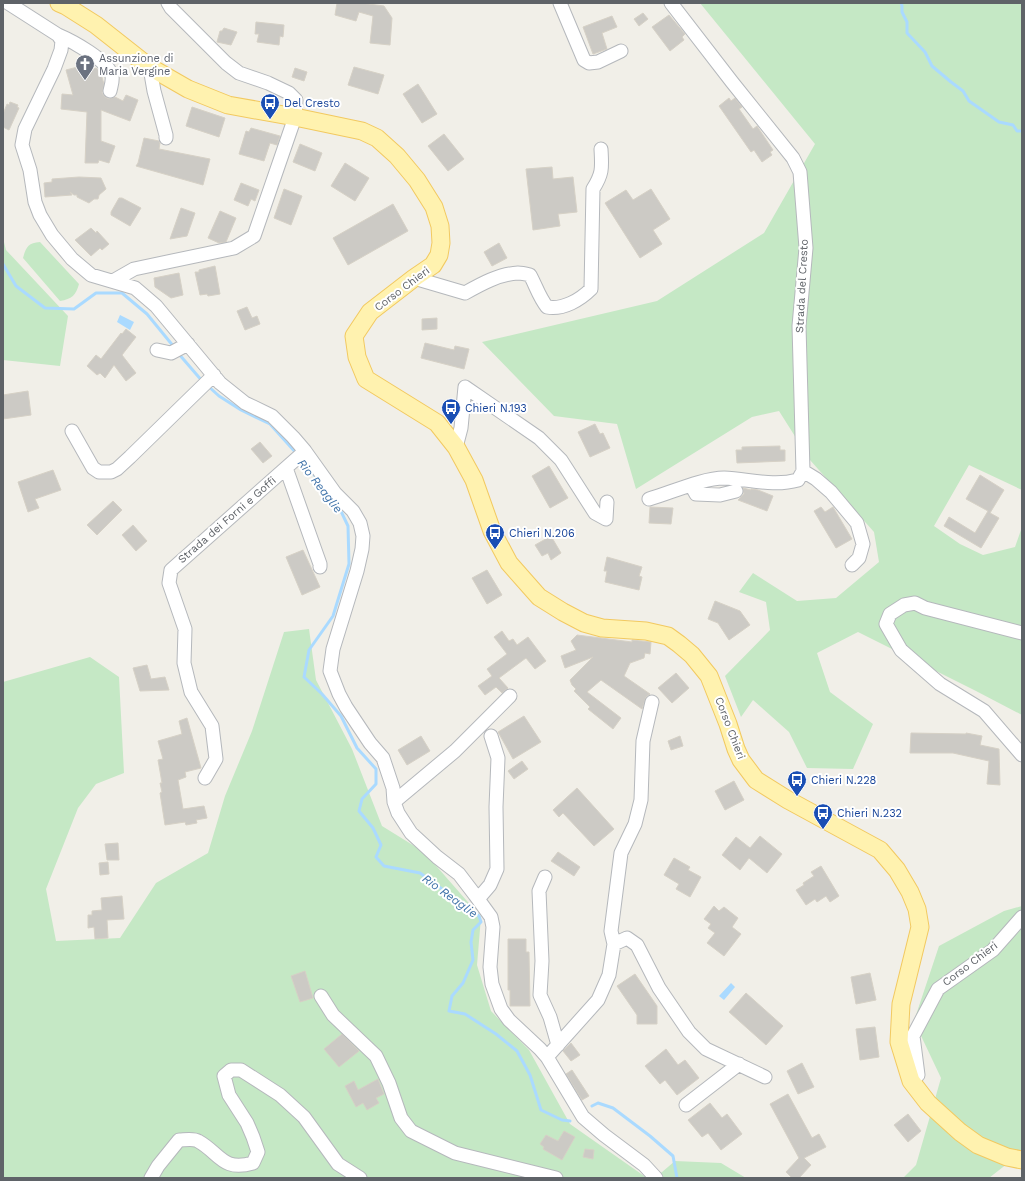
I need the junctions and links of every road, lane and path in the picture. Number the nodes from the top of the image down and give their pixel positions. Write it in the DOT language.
graph roads {
  1 [pos="8,3"];
  2 [pos="59,3"];
  3 [pos="168,3"];
  4 [pos="560,3"];
  5 [pos="670,3"];
  6 [pos="58,35"];
  7 [pos="621,51"];
  8 [pos="150,68"];
  9 [pos="110,91"];
  10 [pos="295,116"];
  11 [pos="166,138"];
  12 [pos="601,149"];
  13 [pos="414,278"];
  14 [pos="113,281"];
  15 [pos="180,348"];
  16 [pos="157,350"];
  17 [pos="208,381"];
  18 [pos="72,432"];
  19 [pos="456,447"];
  20 [pos="304,451"];
  21 [pos="289,465"];
  22 [pos="803,471"];
  23 [pos="691,485"];
  24 [pos="736,491"];
  25 [pos="649,499"];
  26 [pos="607,502"];
  27 [pos="852,565"];
  28 [pos="320,567"];
  29 [pos="1022,634"];
  30 [pos="510,696"];
  31 [pos="652,702"];
  32 [pos="491,736"];
  33 [pos="1022,756"];
  34 [pos="205,778"];
  35 [pos="394,802"];
  36 [pos="545,877"];
  37 [pos="478,899"];
  38 [pos="1022,917"];
  39 [pos="614,944"];
  40 [pos="321,996"];
  41 [pos="558,1045"];
  42 [pos="547,1057"];
  43 [pos="739,1064"];
  44 [pos="765,1077"];
  45 [pos="911,1081"];
  46 [pos="686,1105"];
  47 [pos="1022,1160"];
  48 [pos="151,1178"];
  49 [pos="360,1178"];
  50 [pos="556,1178"];
  51 [pos="656,1178"];
  1 -- 6 [label="street"];
  2 -- 8 [label="main road, Corso Chieri"];
  3 -- 10 [label="street"];
  4 -- 7 [label="street"];
  5 -- 22 [label="street, Strada del Cresto"];
  6 -- 9 [label="street"];
  6 -- 14 [label="street"];
  8 -- 10 [label="main road, Corso Chieri"];
  8 -- 11 [label="street"];
  10 -- 13 [label="main road, Corso Chieri"];
  10 -- 14 [label="street"];
  12 -- 13 [label="street"];
  13 -- 19 [label="main road, Corso Chieri"];
  14 -- 15 [label="street"];
  15 -- 16 [label="street"];
  15 -- 17 [label="street"];
  17 -- 18 [label="street"];
  17 -- 20 [label="street"];
  19 -- 26 [label="street"];
  19 -- 45 [label="main road, Corso Chieri"];
  20 -- 21 [label="street, Strada dei Forni e Goffi"];
  20 -- 35 [label="street"];
  21 -- 28 [label="street"];
  21 -- 34 [label="street, Strada dei Forni e Goffi"];
  22 -- 23 [label="street"];
  22 -- 27 [label="street"];
  23 -- 24 [label="street"];
  23 -- 25 [label="street"];
  29 -- 33 [label="street"];
  30 -- 35 [label="street"];
  31 -- 39 [label="street"];
  32 -- 37 [label="street"];
  35 -- 37 [label="street"];
  36 -- 41 [label="street"];
  37 -- 42 [label="street"];
  38 -- 45 [label="street, Corso Chieri"];
  39 -- 41 [label="street"];
  39 -- 43 [label="street"];
  40 -- 50 [label="street"];
  41 -- 42 [label="street"];
  42 -- 51 [label="street"];
  43 -- 44 [label="street"];
  43 -- 46 [label="street"];
  45 -- 47 [label="main road, Corso Chieri"];
  48 -- 49 [label="street"];
}
